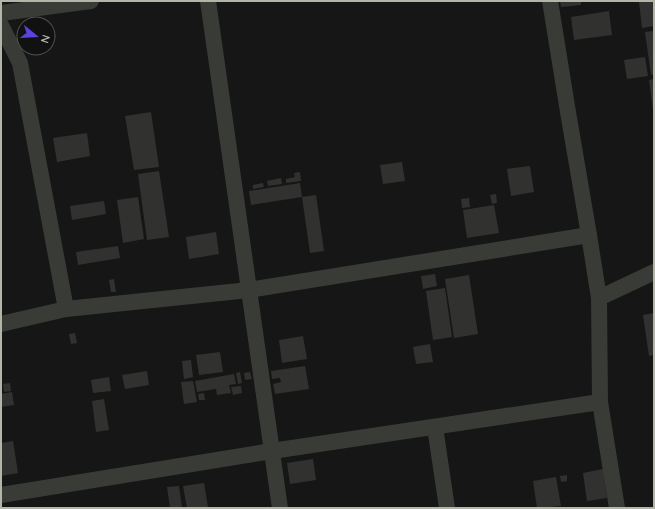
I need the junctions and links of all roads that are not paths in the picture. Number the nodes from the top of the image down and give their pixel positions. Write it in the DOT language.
graph roads {
  1 [pos="91,1"];
  2 [pos="208,1"];
  3 [pos="550,1"];
  4 [pos="1,13"];
  5 [pos="1,25"];
  6 [pos="590,235"];
  7 [pos="654,272"];
  8 [pos="249,290"];
  9 [pos="599,298"];
  10 [pos="66,308"];
  11 [pos="1,324"];
  12 [pos="600,402"];
  13 [pos="435,426"];
  14 [pos="272,451"];
  15 [pos="1,495"];
  16 [pos="280,508"];
  17 [pos="447,508"];
  18 [pos="617,508"];
  1 -- 4 [label="street"];
  2 -- 8 [label="street"];
  3 -- 6 [label="street"];
  5 -- 10 [label="street"];
  6 -- 8 [label="street"];
  6 -- 9 [label="street"];
  7 -- 9 [label="street"];
  8 -- 10 [label="street"];
  8 -- 14 [label="street"];
  9 -- 12 [label="street"];
  10 -- 11 [label="street"];
  12 -- 13 [label="street"];
  12 -- 18 [label="street"];
  13 -- 14 [label="street"];
  13 -- 17 [label="street"];
  14 -- 15 [label="street"];
  14 -- 16 [label="street"];
}
